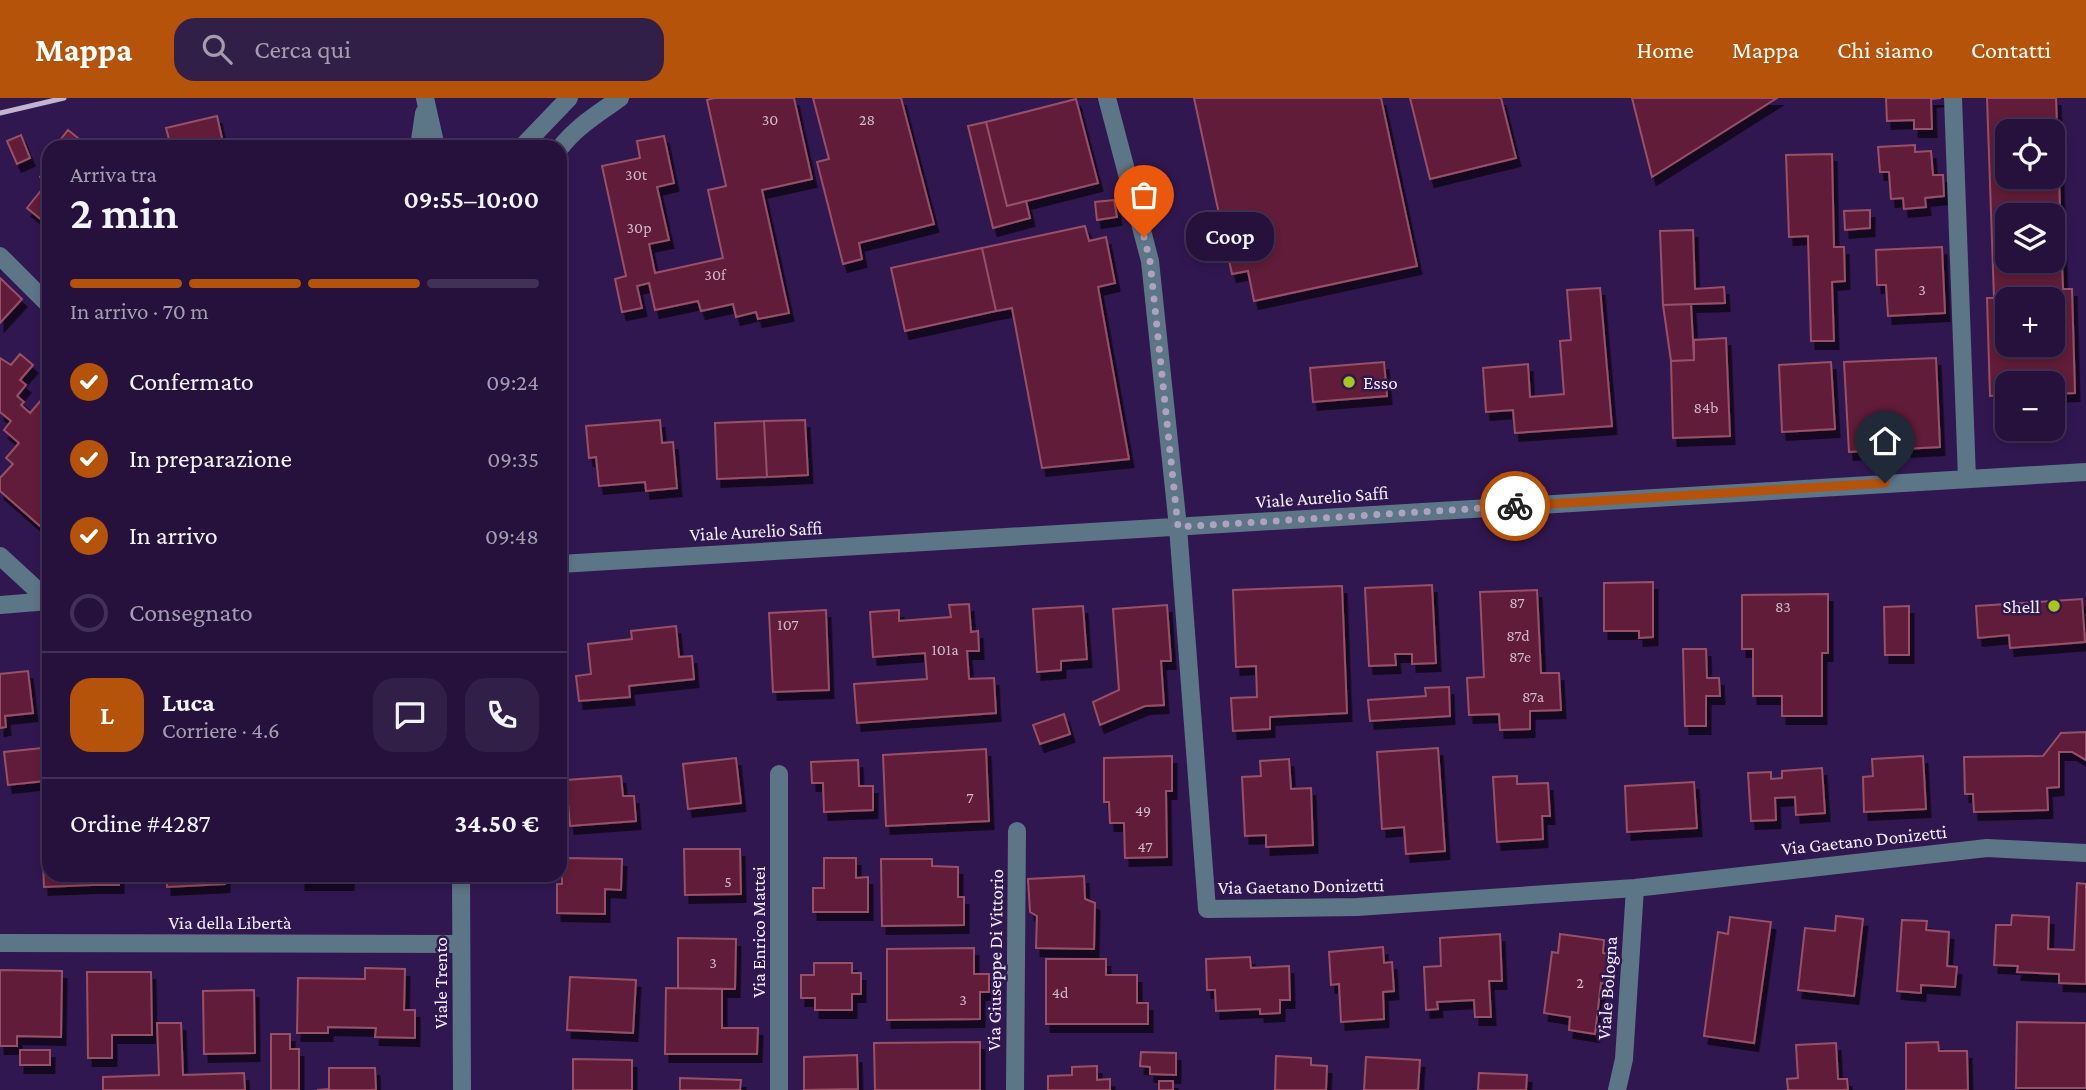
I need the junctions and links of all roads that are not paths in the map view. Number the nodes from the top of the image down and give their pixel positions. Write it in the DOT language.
graph roads {
  1 [pos="569,98"];
  2 [pos="620,98"];
  3 [pos="1107,98"];
  4 [pos="1953,98"];
  5 [pos="425,100"];
  6 [pos="420,140"];
  7 [pos="434,140"];
  8 [pos="529,140"];
  9 [pos="566,140"];
  10 [pos="0,256"];
  11 [pos="42,298"];
  12 [pos="2086,472"];
  13 [pos="1967,478"];
  14 [pos="1178,527"];
  15 [pos="0,556"];
  16 [pos="567,564"];
  17 [pos="42,595"];
  18 [pos="42,602"];
  19 [pos="0,605"];
  20 [pos="779,774"];
  21 [pos="1017,831"];
  22 [pos="2086,853"];
  23 [pos="461,882"];
  24 [pos="1635,888"];
  25 [pos="0,943"];
  26 [pos="461,944"];
  27 [pos="462,1090"];
  28 [pos="779,1090"];
  29 [pos="1015,1090"];
  30 [pos="1617,1090"];
  1 -- 8 [label="street"];
  2 -- 9 [label="street"];
  3 -- 14 [label="street, Via Gaetano Donizetti"];
  4 -- 13 [label="street"];
  5 -- 6 [label="street"];
  5 -- 7 [label="street"];
  10 -- 11 [label="street"];
  12 -- 13 [label="street, Viale Aurelio Saffi"];
  13 -- 14 [label="street, Viale Aurelio Saffi"];
  14 -- 16 [label="street, Viale Aurelio Saffi"];
  14 -- 24 [label="street, Via Gaetano Donizetti"];
  15 -- 17 [label="street"];
  18 -- 19 [label="street"];
  20 -- 28 [label="street, Via Enrico Mattei"];
  21 -- 29 [label="street, Via Giuseppe Di Vittorio"];
  22 -- 24 [label="street, Via Gaetano Donizetti"];
  23 -- 26 [label="street, Viale Trento"];
  24 -- 30 [label="street, Viale Bologna"];
  25 -- 26 [label="street, Via della Libertà"];
  26 -- 27 [label="street, Viale Trento"];
}
